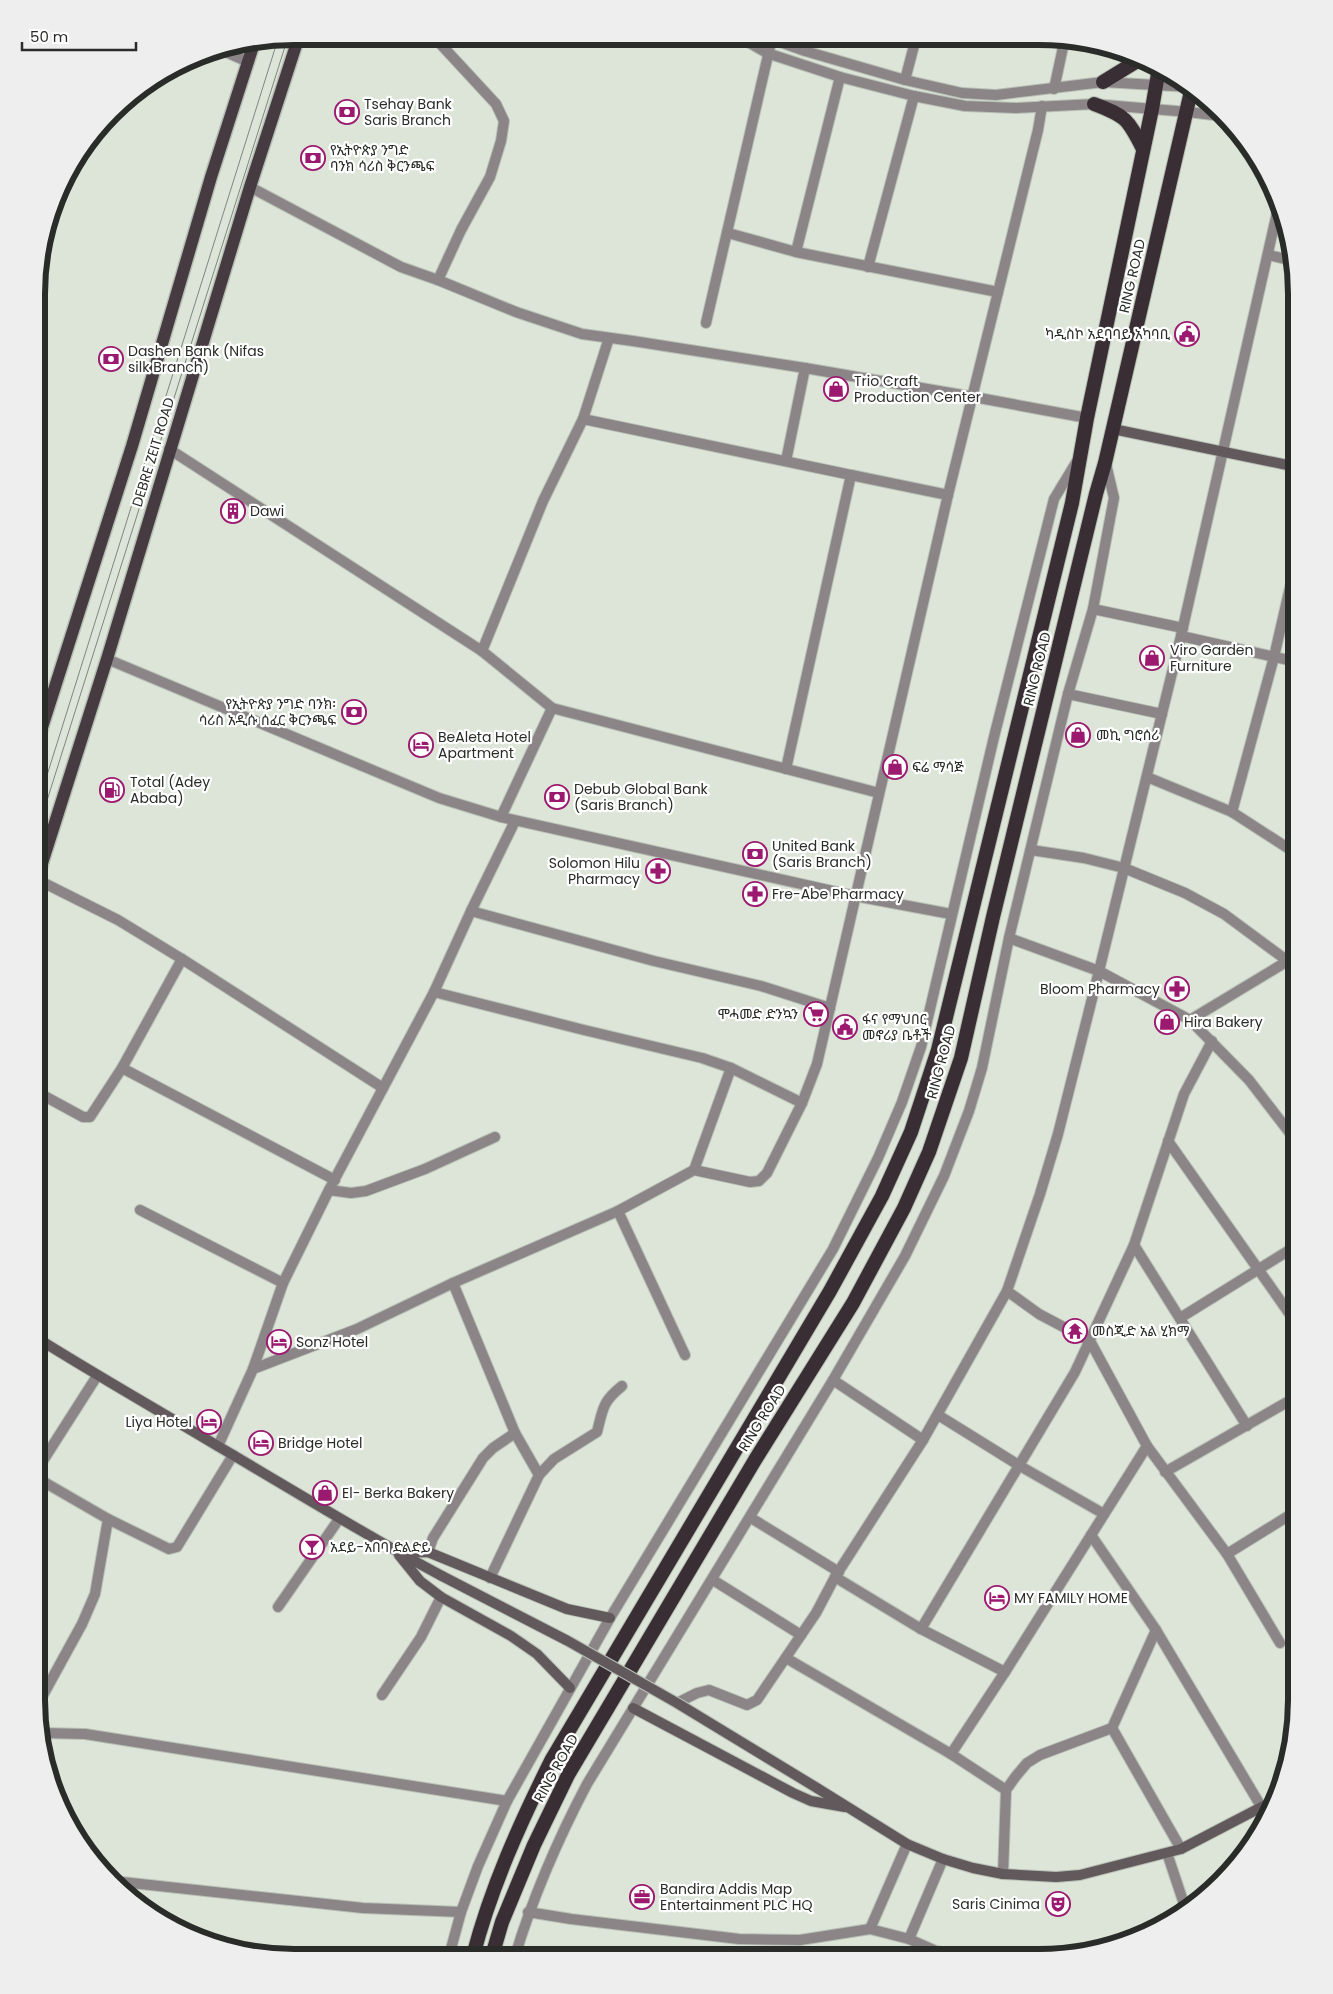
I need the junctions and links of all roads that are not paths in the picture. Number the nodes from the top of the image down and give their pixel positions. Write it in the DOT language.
graph roads {
  1 [pos="296,45"];
  2 [pos="441,45"];
  3 [pos="753,45"];
  4 [pos="769,45"];
  5 [pos="789,45"];
  6 [pos="914,45"];
  7 [pos="1063,46"];
  8 [pos="252,49"];
  9 [pos="228,53"];
  10 [pos="767,53"];
  11 [pos="248,62"];
  12 [pos="1133,63"];
  13 [pos="1157,75"];
  14 [pos="840,77"];
  15 [pos="905,80"];
  16 [pos="1103,82"];
  17 [pos="1155,85"];
  18 [pos="1177,86"];
  19 [pos="1054,89"];
  20 [pos="914,96"];
  21 [pos="1191,96"];
  22 [pos="1094,104"];
  23 [pos="1042,106"];
  24 [pos="1152,109"];
  25 [pos="1188,112"];
  26 [pos="1211,115"];
  27 [pos="1144,150"];
  28 [pos="250,187"];
  29 [pos="1276,217"];
  30 [pos="728,233"];
  31 [pos="796,252"];
  32 [pos="1268,255"];
  33 [pos="1286,259"];
  34 [pos="868,267"];
  35 [pos="438,280"];
  36 [pos="998,292"];
  37 [pos="706,323"];
  38 [pos="609,338"];
  39 [pos="805,368"];
  40 [pos="974,397"];
  41 [pos="1087,418"];
  42 [pos="583,419"];
  43 [pos="1113,428"];
  44 [pos="169,448"];
  45 [pos="1224,451"];
  46 [pos="1079,457"];
  47 [pos="786,461"];
  48 [pos="1105,464"];
  49 [pos="1288,465"];
  50 [pos="851,475"];
  51 [pos="948,495"];
  52 [pos="1288,596"];
  53 [pos="1093,609"];
  54 [pos="1182,632"];
  55 [pos="482,651"];
  56 [pos="1274,657"];
  57 [pos="107,659"];
  58 [pos="1288,660"];
  59 [pos="1068,694"];
  60 [pos="552,708"];
  61 [pos="1162,714"];
  62 [pos="45,718"];
  63 [pos="786,768"];
  64 [pos="1147,777"];
  65 [pos="879,793"];
  66 [pos="1232,812"];
  67 [pos="501,817"];
  68 [pos="515,821"];
  69 [pos="1288,849"];
  70 [pos="1031,850"];
  71 [pos="45,856"];
  72 [pos="1124,868"];
  73 [pos="45,882"];
  74 [pos="855,896"];
  75 [pos="471,911"];
  76 [pos="951,914"];
  77 [pos="1009,938"];
  78 [pos="1288,956"];
  79 [pos="182,960"];
  80 [pos="1288,961"];
  81 [pos="1099,972"];
  82 [pos="434,992"];
  83 [pos="830,1008"];
  84 [pos="1190,1020"];
  85 [pos="1212,1041"];
  86 [pos="122,1068"];
  87 [pos="731,1068"];
  88 [pos="383,1088"];
  89 [pos="45,1096"];
  90 [pos="802,1103"];
  91 [pos="1288,1131"];
  92 [pos="495,1136"];
  93 [pos="1168,1141"];
  94 [pos="694,1170"];
  95 [pos="335,1180"];
  96 [pos="329,1190"];
  97 [pos="140,1210"];
  98 [pos="618,1211"];
  99 [pos="1134,1245"];
  100 [pos="1288,1251"];
  101 [pos="1259,1268"];
  102 [pos="283,1283"];
  103 [pos="453,1284"];
  104 [pos="1007,1291"];
  105 [pos="1288,1310"];
  106 [pos="1180,1318"];
  107 [pos="1090,1341"];
  108 [pos="45,1343"];
  109 [pos="684,1355"];
  110 [pos="253,1369"];
  111 [pos="97,1376"];
  112 [pos="833,1380"];
  113 [pos="622,1386"];
  114 [pos="1288,1402"];
  115 [pos="938,1415"];
  116 [pos="1247,1426"];
  117 [pos="515,1433"];
  118 [pos="923,1440"];
  119 [pos="218,1446"];
  120 [pos="1147,1446"];
  121 [pos="233,1455"];
  122 [pos="45,1457"];
  123 [pos="1020,1466"];
  124 [pos="1165,1472"];
  125 [pos="539,1475"];
  126 [pos="45,1483"];
  127 [pos="1104,1514"];
  128 [pos="1288,1516"];
  129 [pos="751,1518"];
  130 [pos="108,1519"];
  131 [pos="339,1519"];
  132 [pos="1091,1535"];
  133 [pos="428,1552"];
  134 [pos="397,1553"];
  135 [pos="1227,1554"];
  136 [pos="837,1575"];
  137 [pos="490,1578"];
  138 [pos="713,1580"];
  139 [pos="441,1597"];
  140 [pos="278,1607"];
  141 [pos="610,1618"];
  142 [pos="921,1629"];
  143 [pos="1156,1630"];
  144 [pos="801,1635"];
  145 [pos="1280,1643"];
  146 [pos="786,1658"];
  147 [pos="1005,1672"];
  148 [pos="570,1688"];
  149 [pos="45,1691"];
  150 [pos="382,1695"];
  151 [pos="677,1703"];
  152 [pos="633,1708"];
  153 [pos="1112,1728"];
  154 [pos="47,1733"];
  155 [pos="951,1754"];
  156 [pos="1006,1790"];
  157 [pos="507,1801"];
  158 [pos="849,1808"];
  159 [pos="1262,1808"];
  160 [pos="906,1844"];
  161 [pos="1180,1849"];
  162 [pos="1167,1853"];
  163 [pos="943,1859"];
  164 [pos="1003,1874"];
  165 [pos="125,1882"];
  166 [pos="1184,1903"];
  167 [pos="461,1912"];
  168 [pos="528,1912"];
  169 [pos="870,1929"];
  170 [pos="909,1939"];
  171 [pos="451,1949"];
  172 [pos="475,1949"];
  173 [pos="494,1949"];
  174 [pos="517,1949"];
  175 [pos="926,1949"];
  1 -- 28 [label="main road, DEBRE ZEIT ROAD"];
  2 -- 35 [label="street"];
  3 -- 10 [label="street"];
  4 -- 10 [label="street"];
  5 -- 15 [label="street"];
  6 -- 15 [label="street"];
  7 -- 19 [label="street"];
  8 -- 11 [label="main road, DEBRE ZEIT ROAD"];
  9 -- 11 [label="street"];
  10 -- 14 [label="street"];
  10 -- 30 [label="street"];
  11 -- 62 [label="main road, DEBRE ZEIT ROAD"];
  12 -- 16 [label="highway"];
  13 -- 17 [label="highway, RING ROAD"];
  14 -- 20 [label="street"];
  14 -- 31 [label="street"];
  15 -- 19 [label="street"];
  16 -- 17 [label="street"];
  16 -- 19 [label="street"];
  17 -- 18 [label="street"];
  17 -- 24 [label="highway, RING ROAD"];
  20 -- 23 [label="street"];
  20 -- 34 [label="street"];
  21 -- 25 [label="highway, RING ROAD"];
  22 -- 23 [label="street"];
  22 -- 24 [label="street"];
  22 -- 27 [label="highway"];
  23 -- 36 [label="street"];
  24 -- 25 [label="street"];
  24 -- 27 [label="highway, RING ROAD"];
  25 -- 26 [label="street"];
  25 -- 43 [label="highway, RING ROAD"];
  27 -- 41 [label="highway, RING ROAD"];
  28 -- 35 [label="street"];
  28 -- 44 [label="main road, DEBRE ZEIT ROAD"];
  29 -- 32 [label="street"];
  30 -- 31 [label="street"];
  30 -- 37 [label="street"];
  31 -- 34 [label="street"];
  32 -- 33 [label="street"];
  32 -- 45 [label="street"];
  34 -- 36 [label="street"];
  35 -- 38 [label="street"];
  36 -- 40 [label="street"];
  38 -- 39 [label="street"];
  38 -- 42 [label="street"];
  39 -- 40 [label="street"];
  39 -- 47 [label="street"];
  40 -- 41 [label="street"];
  40 -- 51 [label="street"];
  41 -- 46 [label="highway, RING ROAD"];
  42 -- 47 [label="street"];
  42 -- 55 [label="street"];
  43 -- 45 [label="main road"];
  43 -- 48 [label="highway, RING ROAD"];
  44 -- 55 [label="street"];
  44 -- 57 [label="main road, DEBRE ZEIT ROAD"];
  45 -- 49 [label="main road"];
  45 -- 54 [label="street"];
  46 -- 76 [label="street, RING ROAD"];
  46 -- 172 [label="highway, RING ROAD"];
  47 -- 50 [label="street"];
  48 -- 53 [label="street"];
  48 -- 173 [label="highway, RING ROAD"];
  50 -- 51 [label="street"];
  50 -- 63 [label="street"];
  51 -- 65 [label="street"];
  52 -- 56 [label="street"];
  53 -- 54 [label="street"];
  53 -- 59 [label="street"];
  54 -- 56 [label="street"];
  54 -- 61 [label="street"];
  55 -- 60 [label="street"];
  56 -- 58 [label="street"];
  56 -- 66 [label="street"];
  57 -- 67 [label="street"];
  57 -- 71 [label="main road, DEBRE ZEIT ROAD"];
  59 -- 61 [label="street"];
  59 -- 70 [label="street"];
  60 -- 63 [label="street"];
  60 -- 67 [label="street"];
  61 -- 64 [label="street"];
  63 -- 65 [label="street"];
  64 -- 66 [label="street"];
  64 -- 72 [label="street"];
  65 -- 74 [label="street"];
  66 -- 69 [label="street"];
  67 -- 68 [label="street"];
  68 -- 74 [label="street"];
  68 -- 75 [label="street"];
  70 -- 72 [label="street"];
  70 -- 77 [label="street"];
  72 -- 78 [label="street"];
  72 -- 81 [label="street"];
  73 -- 79 [label="street"];
  74 -- 76 [label="street"];
  74 -- 83 [label="street"];
  75 -- 82 [label="street"];
  75 -- 83 [label="street"];
  76 -- 141 [label="street, RING ROAD"];
  77 -- 81 [label="street"];
  77 -- 112 [label="street"];
  79 -- 86 [label="street"];
  79 -- 88 [label="street"];
  80 -- 84 [label="street"];
  81 -- 84 [label="street"];
  81 -- 104 [label="street"];
  82 -- 87 [label="street"];
  82 -- 88 [label="street"];
  83 -- 90 [label="street"];
  84 -- 85 [label="street"];
  85 -- 91 [label="street"];
  85 -- 93 [label="street"];
  86 -- 89 [label="street"];
  86 -- 95 [label="street"];
  87 -- 90 [label="street"];
  87 -- 94 [label="street"];
  88 -- 95 [label="street"];
  90 -- 94 [label="street"];
  92 -- 96 [label="street"];
  93 -- 99 [label="street"];
  93 -- 101 [label="street"];
  94 -- 98 [label="street"];
  95 -- 96 [label="street"];
  96 -- 102 [label="street"];
  97 -- 102 [label="street"];
  98 -- 103 [label="street"];
  98 -- 109 [label="street"];
  99 -- 106 [label="street"];
  99 -- 107 [label="street"];
  100 -- 101 [label="street"];
  101 -- 105 [label="street"];
  101 -- 106 [label="street"];
  102 -- 110 [label="street"];
  103 -- 110 [label="street"];
  103 -- 117 [label="street"];
  104 -- 107 [label="street"];
  104 -- 115 [label="street"];
  106 -- 116 [label="street"];
  107 -- 120 [label="street"];
  107 -- 123 [label="street"];
  108 -- 111 [label="main road"];
  110 -- 119 [label="street"];
  111 -- 119 [label="main road"];
  111 -- 122 [label="street"];
  112 -- 118 [label="street"];
  112 -- 129 [label="street"];
  113 -- 125 [label="street"];
  114 -- 116 [label="street"];
  115 -- 118 [label="street"];
  115 -- 123 [label="street"];
  116 -- 124 [label="street"];
  117 -- 125 [label="street"];
  117 -- 133 [label="street"];
  118 -- 136 [label="street"];
  119 -- 121 [label="main road"];
  120 -- 124 [label="street"];
  120 -- 127 [label="street"];
  121 -- 130 [label="street"];
  121 -- 131 [label="main road"];
  123 -- 127 [label="street"];
  123 -- 142 [label="street"];
  124 -- 135 [label="street"];
  125 -- 137 [label="street"];
  126 -- 130 [label="street"];
  127 -- 132 [label="street"];
  128 -- 135 [label="street"];
  129 -- 136 [label="street"];
  129 -- 138 [label="street"];
  130 -- 149 [label="street"];
  131 -- 134 [label="main road"];
  131 -- 140 [label="street"];
  132 -- 143 [label="street"];
  132 -- 147 [label="street"];
  133 -- 134 [label="main road"];
  133 -- 137 [label="main road"];
  134 -- 139 [label="main road"];
  134 -- 151 [label="main road, bridge"];
  135 -- 145 [label="street"];
  136 -- 142 [label="street"];
  136 -- 144 [label="street"];
  137 -- 141 [label="main road"];
  138 -- 144 [label="street"];
  138 -- 152 [label="street"];
  139 -- 148 [label="main road"];
  139 -- 150 [label="street"];
  141 -- 148 [label="street, RING ROAD"];
  142 -- 147 [label="street"];
  143 -- 153 [label="street"];
  143 -- 159 [label="street"];
  144 -- 146 [label="street"];
  146 -- 151 [label="street"];
  146 -- 155 [label="street"];
  147 -- 155 [label="street"];
  148 -- 157 [label="street, RING ROAD"];
  151 -- 158 [label="main road, bridge"];
  152 -- 158 [label="main road"];
  152 -- 168 [label="street"];
  153 -- 156 [label="street"];
  153 -- 161 [label="street"];
  154 -- 157 [label="street"];
  155 -- 156 [label="street"];
  156 -- 164 [label="street"];
  157 -- 167 [label="street, RING ROAD"];
  158 -- 160 [label="main road"];
  159 -- 161 [label="main road"];
  160 -- 163 [label="main road"];
  160 -- 169 [label="street"];
  161 -- 162 [label="main road"];
  162 -- 164 [label="main road"];
  162 -- 166 [label="street"];
  163 -- 164 [label="main road"];
  163 -- 170 [label="street"];
  165 -- 167 [label="street"];
  167 -- 171 [label="street, RING ROAD"];
  168 -- 169 [label="street"];
  168 -- 174 [label="street"];
  169 -- 170 [label="street"];
  170 -- 175 [label="street"];
}
